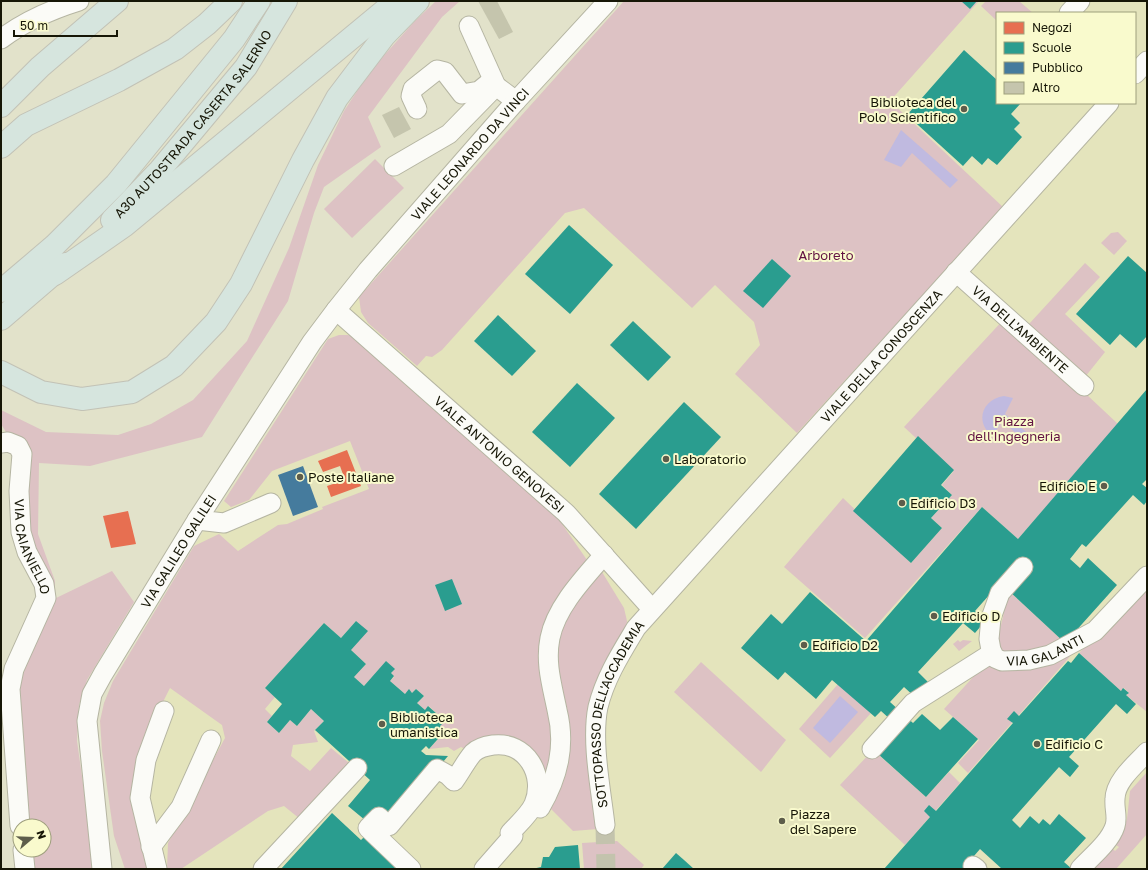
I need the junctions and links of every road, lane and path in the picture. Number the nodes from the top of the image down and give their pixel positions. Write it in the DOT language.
graph roads {
  1 [pos="79,1"];
  2 [pos="117,1"];
  3 [pos="231,1"];
  4 [pos="259,1"];
  5 [pos="286,1"];
  6 [pos="396,1"];
  7 [pos="418,1"];
  8 [pos="608,1"];
  9 [pos="1080,1"];
  10 [pos="1070,12"];
  11 [pos="469,26"];
  12 [pos="1,39"];
  13 [pos="1147,61"];
  14 [pos="1136,73"];
  15 [pos="494,83"];
  16 [pos="516,101"];
  17 [pos="1108,104"];
  18 [pos="1,106"];
  19 [pos="417,109"];
  20 [pos="1,147"];
  21 [pos="394,166"];
  22 [pos="956,272"];
  23 [pos="55,274"];
  24 [pos="1,292"];
  25 [pos="336,310"];
  26 [pos="2,318"];
  27 [pos="1,372"];
  28 [pos="1084,386"];
  29 [pos="1,443"];
  30 [pos="271,503"];
  31 [pos="197,520"];
  32 [pos="604,555"];
  33 [pos="1023,567"];
  34 [pos="1147,576"];
  35 [pos="652,609"];
  36 [pos="992,653"];
  37 [pos="164,711"];
  38 [pos="211,740"];
  39 [pos="872,749"];
  40 [pos="1147,752"];
  41 [pos="357,768"];
  42 [pos="98,814"];
  43 [pos="19,818"];
  44 [pos="605,825"];
  45 [pos="523,828"];
  46 [pos="151,847"];
  47 [pos="24,858"];
  48 [pos="25,869"];
  49 [pos="102,869"];
  50 [pos="115,869"];
  51 [pos="158,869"];
  52 [pos="263,869"];
  53 [pos="411,869"];
  54 [pos="484,869"];
  55 [pos="1080,869"];
  1 -- 12 [label="street"];
  2 -- 18 [label="highway"];
  3 -- 20 [label="highway"];
  4 -- 24 [label="highway, A30 AUTOSTRADA CASERTA SALERNO"];
  5 -- 23 [label="highway, A30 AUTOSTRADA CASERTA SALERNO"];
  6 -- 23 [label="highway"];
  7 -- 27 [label="highway"];
  8 -- 16 [label="street, VIALE LEONARDO DA VINCI"];
  9 -- 10 [label="street"];
  11 -- 15 [label="street"];
  13 -- 14 [label="street"];
  15 -- 16 [label="street"];
  15 -- 19 [label="street"];
  15 -- 21 [label="street"];
  16 -- 25 [label="street, VIALE LEONARDO DA VINCI"];
  17 -- 22 [label="street, VIALE DELLA CONOSCENZA"];
  22 -- 28 [label="street, VIA DELL'AMBIENTE"];
  22 -- 35 [label="street, VIALE DELLA CONOSCENZA"];
  23 -- 26 [label="highway, A30 AUTOSTRADA CASERTA SALERNO"];
  25 -- 31 [label="street, VIA GALILEO GALILEI"];
  25 -- 32 [label="street, VIALE ANTONIO GENOVESI"];
  29 -- 43 [label="street, VIA CAIANIELLO"];
  30 -- 31 [label="street"];
  31 -- 42 [label="street, VIA GALILEO GALILEI"];
  32 -- 35 [label="street, VIALE ANTONIO GENOVESI"];
  32 -- 45 [label="street"];
  33 -- 36 [label="street, VIA GALANTI"];
  34 -- 36 [label="street, VIA GALANTI"];
  35 -- 44 [label="street, SOTTOPASSO DELL'ACCADEMIA"];
  36 -- 39 [label="street"];
  37 -- 46 [label="street"];
  38 -- 46 [label="street"];
  40 -- 55 [label="street"];
  41 -- 52 [label="street"];
  42 -- 49 [label="street, VIA GALILEO GALILEI"];
  42 -- 50 [label="street, VIA GALILEO GALILEI"];
  46 -- 51 [label="street"];
  47 -- 48 [label="street"];
  53 -- 54 [label="street"];
}
